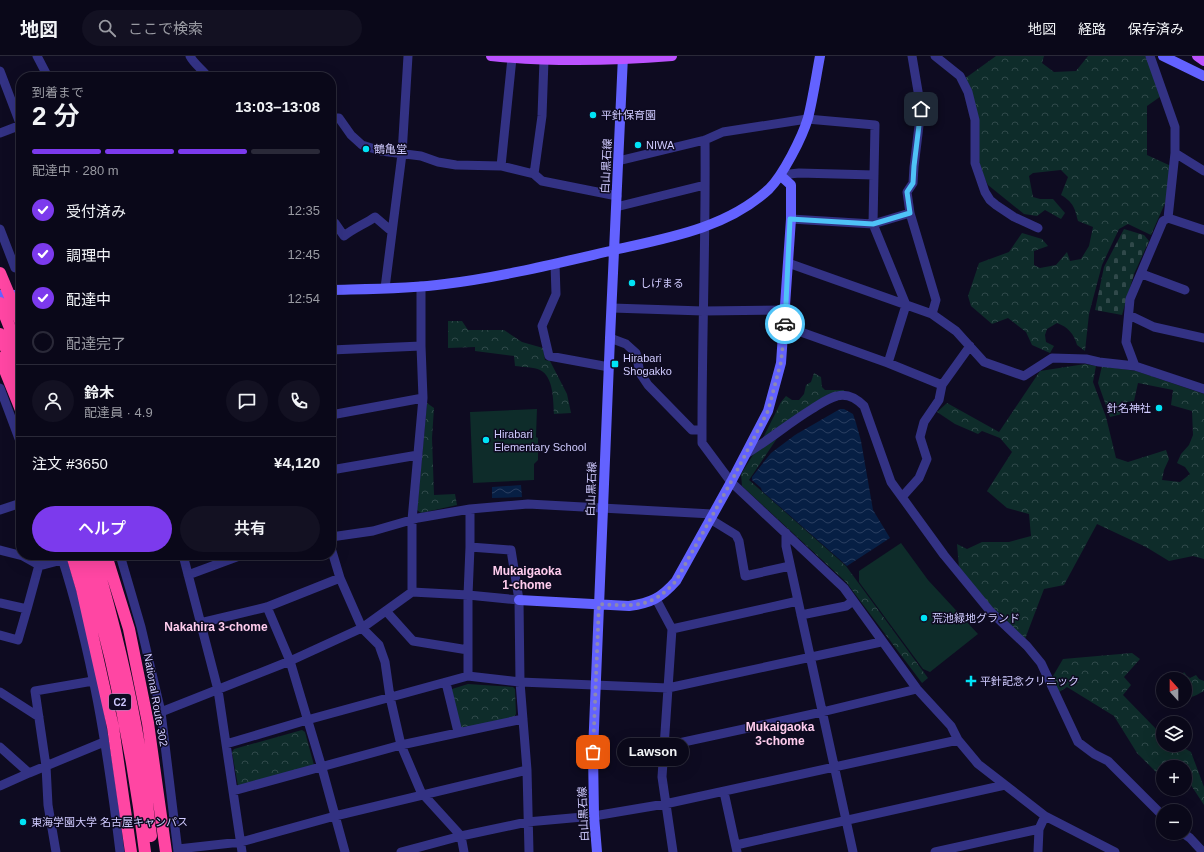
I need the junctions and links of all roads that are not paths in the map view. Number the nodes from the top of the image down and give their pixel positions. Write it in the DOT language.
graph roads {
  1 [pos="37,56"];
  2 [pos="190,56"];
  3 [pos="408,56"];
  4 [pos="491,56"];
  5 [pos="672,56"];
  6 [pos="820,56"];
  7 [pos="912,56"];
  8 [pos="935,56"];
  9 [pos="1150,56"];
  10 [pos="1163,56"];
  11 [pos="1197,56"];
  12 [pos="512,58"];
  13 [pos="588,58"];
  14 [pos="623,58"];
  15 [pos="544,60"];
  16 [pos="1204,61"];
  17 [pos="0,71"];
  18 [pos="45,72"];
  19 [pos="204,72"];
  20 [pos="1204,76"];
  21 [pos="16,113"];
  22 [pos="336,118"];
  23 [pos="807,119"];
  24 [pos="16,128"];
  25 [pos="0,133"];
  26 [pos="705,140"];
  27 [pos="1175,153"];
  28 [pos="402,154"];
  29 [pos="618,161"];
  30 [pos="501,166"];
  31 [pos="1204,171"];
  32 [pos="534,174"];
  33 [pos="780,175"];
  34 [pos="874,175"];
  35 [pos="706,185"];
  36 [pos="617,196"];
  37 [pos="616,207"];
  38 [pos="910,213"];
  39 [pos="1168,218"];
  40 [pos="790,219"];
  41 [pos="336,224"];
  42 [pos="873,224"];
  43 [pos="706,228"];
  44 [pos="1038,228"];
  45 [pos="0,229"];
  46 [pos="392,230"];
  47 [pos="1204,230"];
  48 [pos="614,250"];
  49 [pos="788,263"];
  50 [pos="555,264"];
  51 [pos="15,268"];
  52 [pos="0,273"];
  53 [pos="1142,274"];
  54 [pos="421,286"];
  55 [pos="385,288"];
  56 [pos="336,290"];
  57 [pos="1185,290"];
  58 [pos="16,296"];
  59 [pos="3,298"];
  60 [pos="906,305"];
  61 [pos="612,308"];
  62 [pos="785,310"];
  63 [pos="703,311"];
  64 [pos="932,314"];
  65 [pos="1129,315"];
  66 [pos="16,316"];
  67 [pos="784,326"];
  68 [pos="0,334"];
  69 [pos="610,338"];
  70 [pos="1204,338"];
  71 [pos="16,340"];
  72 [pos="421,346"];
  73 [pos="970,346"];
  74 [pos="336,350"];
  75 [pos="0,358"];
  76 [pos="888,363"];
  77 [pos="1135,366"];
  78 [pos="609,367"];
  79 [pos="16,374"];
  80 [pos="942,386"];
  81 [pos="0,388"];
  82 [pos="1204,389"];
  83 [pos="423,398"];
  84 [pos="15,406"];
  85 [pos="336,414"];
  86 [pos="702,430"];
  87 [pos="746,454"];
  88 [pos="418,455"];
  89 [pos="336,469"];
  90 [pos="731,482"];
  91 [pos="902,497"];
  92 [pos="16,505"];
  93 [pos="470,509"];
  94 [pos="602,509"];
  95 [pos="0,510"];
  96 [pos="711,516"];
  97 [pos="412,520"];
  98 [pos="786,533"];
  99 [pos="336,536"];
  100 [pos="470,547"];
  101 [pos="0,550"];
  102 [pos="16,554"];
  103 [pos="30,560"];
  104 [pos="57,560"];
  105 [pos="66,560"];
  106 [pos="67,560"];
  107 [pos="84,560"];
  108 [pos="95,560"];
  109 [pos="108,560"];
  110 [pos="121,560"];
  111 [pos="184,560"];
  112 [pos="218,560"];
  113 [pos="335,560"];
  114 [pos="39,565"];
  115 [pos="790,566"];
  116 [pos="188,575"];
  117 [pos="340,578"];
  118 [pos="412,592"];
  119 [pos="468,595"];
  120 [pos="656,599"];
  121 [pos="519,600"];
  122 [pos="798,601"];
  123 [pos="853,601"];
  124 [pos="0,603"];
  125 [pos="599,604"];
  126 [pos="267,607"];
  127 [pos="27,609"];
  128 [pos="386,611"];
  129 [pos="801,615"];
  130 [pos="200,623"];
  131 [pos="362,628"];
  132 [pos="672,629"];
  133 [pos="0,635"];
  134 [pos="881,642"];
  135 [pos="468,650"];
  136 [pos="810,657"];
  137 [pos="290,661"];
  138 [pos="468,676"];
  139 [pos="93,681"];
  140 [pos="446,682"];
  141 [pos="520,682"];
  142 [pos="595,685"];
  143 [pos="668,688"];
  144 [pos="916,689"];
  145 [pos="218,690"];
  146 [pos="0,692"];
  147 [pos="390,697"];
  148 [pos="161,712"];
  149 [pos="822,712"];
  150 [pos="39,717"];
  151 [pos="523,718"];
  152 [pos="307,720"];
  153 [pos="458,732"];
  154 [pos="958,740"];
  155 [pos="104,742"];
  156 [pos="226,744"];
  157 [pos="401,745"];
  158 [pos="665,746"];
  159 [pos="0,747"];
  160 [pos="46,766"];
  161 [pos="834,767"];
  162 [pos="322,768"];
  163 [pos="527,770"];
  164 [pos="29,772"];
  165 [pos="1005,785"];
  166 [pos="0,786"];
  167 [pos="233,791"];
  168 [pos="724,792"];
  169 [pos="424,794"];
  170 [pos="665,804"];
  171 [pos="1156,809"];
  172 [pos="335,816"];
  173 [pos="594,816"];
  174 [pos="1045,816"];
  175 [pos="846,821"];
  176 [pos="527,822"];
  177 [pos="1040,829"];
  178 [pos="461,836"];
  179 [pos="1192,840"];
  180 [pos="241,842"];
  181 [pos="736,848"];
  182 [pos="174,851"];
  183 [pos="1109,851"];
  184 [pos="56,852"];
  185 [pos="120,852"];
  186 [pos="131,852"];
  187 [pos="145,852"];
  188 [pos="153,852"];
  189 [pos="242,852"];
  190 [pos="345,852"];
  191 [pos="401,852"];
  192 [pos="464,852"];
  193 [pos="529,852"];
  194 [pos="597,852"];
  195 [pos="673,852"];
  196 [pos="853,852"];
  197 [pos="935,852"];
  198 [pos="1038,852"];
  199 [pos="1203,852"];
  1 -- 18 [label="street"];
  2 -- 19 [label="street"];
  3 -- 28 [label="street"];
  4 -- 12 [label="main road"];
  5 -- 14 [label="main road"];
  6 -- 23 [label="street"];
  7 -- 38 [label="street"];
  8 -- 44 [label="street"];
  9 -- 27 [label="street"];
  10 -- 20 [label="street"];
  11 -- 16 [label="main road"];
  12 -- 15 [label="main road"];
  12 -- 30 [label="street"];
  13 -- 14 [label="main road"];
  13 -- 15 [label="main road"];
  14 -- 29 [label="street, 白山黒石線"];
  15 -- 32 [label="street"];
  17 -- 21 [label="street"];
  22 -- 28 [label="street"];
  23 -- 26 [label="street"];
  23 -- 33 [label="street"];
  23 -- 34 [label="street"];
  24 -- 25 [label="street"];
  26 -- 29 [label="street"];
  26 -- 35 [label="street"];
  27 -- 31 [label="street"];
  27 -- 39 [label="street"];
  28 -- 30 [label="street"];
  28 -- 46 [label="street"];
  29 -- 36 [label="street, 白山黒石線"];
  30 -- 32 [label="street"];
  32 -- 36 [label="street"];
  33 -- 34 [label="street"];
  33 -- 40 [label="street"];
  33 -- 43 [label="street"];
  34 -- 42 [label="street"];
  35 -- 37 [label="street"];
  35 -- 43 [label="street"];
  36 -- 37 [label="street, 白山黒石線"];
  37 -- 48 [label="street, 白山黒石線"];
  38 -- 42 [label="street"];
  38 -- 64 [label="street"];
  39 -- 47 [label="street"];
  39 -- 53 [label="street"];
  40 -- 42 [label="street"];
  40 -- 49 [label="street"];
  41 -- 46 [label="street"];
  42 -- 60 [label="street"];
  43 -- 48 [label="street"];
  43 -- 63 [label="street"];
  45 -- 51 [label="street"];
  46 -- 55 [label="street"];
  48 -- 50 [label="street"];
  48 -- 61 [label="street, 白山黒石線"];
  49 -- 60 [label="street"];
  49 -- 62 [label="street"];
  50 -- 54 [label="street"];
  50 -- 78 [label="street"];
  52 -- 59 [label="highway"];
  53 -- 57 [label="street"];
  53 -- 65 [label="street"];
  54 -- 55 [label="street"];
  54 -- 72 [label="street"];
  55 -- 56 [label="street"];
  58 -- 59 [label="street"];
  59 -- 66 [label="highway"];
  59 -- 71 [label="highway"];
  60 -- 64 [label="street"];
  60 -- 76 [label="street"];
  61 -- 63 [label="street"];
  61 -- 69 [label="street, 白山黒石線"];
  62 -- 63 [label="street"];
  62 -- 67 [label="street"];
  63 -- 86 [label="street"];
  64 -- 73 [label="street"];
  65 -- 70 [label="street"];
  65 -- 77 [label="street"];
  67 -- 76 [label="street"];
  67 -- 87 [label="street"];
  68 -- 79 [label="highway"];
  69 -- 78 [label="street, 白山黒石線"];
  69 -- 86 [label="street"];
  72 -- 74 [label="street"];
  72 -- 83 [label="street"];
  73 -- 77 [label="street"];
  73 -- 80 [label="street"];
  75 -- 84 [label="highway"];
  76 -- 80 [label="street"];
  77 -- 82 [label="street"];
  78 -- 94 [label="street, 白山黒石線"];
  80 -- 91 [label="street"];
  81 -- 84 [label="street"];
  83 -- 85 [label="street"];
  83 -- 88 [label="street"];
  86 -- 90 [label="street"];
  87 -- 90 [label="street"];
  87 -- 91 [label="street"];
  88 -- 89 [label="street"];
  88 -- 97 [label="street"];
  90 -- 96 [label="street"];
  90 -- 98 [label="street"];
  91 -- 171 [label="street"];
  92 -- 95 [label="street"];
  93 -- 94 [label="street"];
  93 -- 97 [label="street"];
  93 -- 100 [label="street"];
  94 -- 96 [label="street"];
  94 -- 125 [label="street, 白山黒石線"];
  96 -- 115 [label="street"];
  96 -- 120 [label="street"];
  97 -- 99 [label="street"];
  97 -- 118 [label="street"];
  98 -- 115 [label="street"];
  98 -- 123 [label="street"];
  100 -- 119 [label="street"];
  100 -- 121 [label="street"];
  101 -- 102 [label="street"];
  103 -- 114 [label="street"];
  104 -- 114 [label="street"];
  105 -- 139 [label="street"];
  106 -- 186 [label="highway"];
  107 -- 187 [label="highway, C2"];
  108 -- 188 [label="highway, C2"];
  109 -- 182 [label="highway, National Route 302"];
  110 -- 148 [label="street"];
  111 -- 116 [label="street"];
  112 -- 116 [label="street"];
  113 -- 117 [label="street"];
  114 -- 127 [label="street"];
  115 -- 122 [label="street"];
  116 -- 130 [label="street"];
  117 -- 126 [label="street"];
  117 -- 131 [label="street"];
  118 -- 119 [label="street"];
  118 -- 128 [label="street"];
  119 -- 121 [label="street"];
  119 -- 135 [label="street"];
  120 -- 125 [label="street"];
  120 -- 132 [label="street"];
  121 -- 125 [label="street"];
  121 -- 141 [label="street"];
  122 -- 129 [label="street"];
  122 -- 132 [label="street"];
  123 -- 129 [label="street"];
  123 -- 134 [label="street"];
  124 -- 127 [label="street"];
  125 -- 142 [label="street, 白山黒石線"];
  126 -- 130 [label="street"];
  126 -- 137 [label="street"];
  127 -- 133 [label="street"];
  128 -- 131 [label="street"];
  128 -- 135 [label="street"];
  129 -- 136 [label="street"];
  130 -- 145 [label="street"];
  131 -- 137 [label="street"];
  131 -- 147 [label="street"];
  132 -- 143 [label="street"];
  134 -- 136 [label="street"];
  134 -- 144 [label="street"];
  135 -- 138 [label="street"];
  136 -- 143 [label="street"];
  136 -- 149 [label="street"];
  137 -- 145 [label="street"];
  137 -- 152 [label="street"];
  138 -- 140 [label="street"];
  138 -- 141 [label="street"];
  139 -- 150 [label="street"];
  139 -- 155 [label="street"];
  140 -- 147 [label="street"];
  140 -- 153 [label="street"];
  141 -- 142 [label="street"];
  141 -- 151 [label="street"];
  142 -- 143 [label="street"];
  142 -- 173 [label="street, 白山黒石線"];
  143 -- 158 [label="street"];
  144 -- 149 [label="street"];
  144 -- 154 [label="street"];
  145 -- 148 [label="street"];
  145 -- 156 [label="street"];
  146 -- 150 [label="street"];
  147 -- 152 [label="street"];
  147 -- 157 [label="street"];
  148 -- 182 [label="street"];
  149 -- 158 [label="street"];
  149 -- 161 [label="street"];
  150 -- 160 [label="street"];
  151 -- 153 [label="street"];
  151 -- 163 [label="street"];
  152 -- 156 [label="street"];
  152 -- 162 [label="street"];
  153 -- 157 [label="street"];
  154 -- 161 [label="street"];
  154 -- 165 [label="street"];
  155 -- 160 [label="street"];
  155 -- 185 [label="street"];
  156 -- 167 [label="street"];
  157 -- 162 [label="street"];
  157 -- 169 [label="street"];
  158 -- 170 [label="street"];
  159 -- 164 [label="street"];
  160 -- 164 [label="street"];
  160 -- 184 [label="street"];
  161 -- 168 [label="street"];
  161 -- 175 [label="street"];
  162 -- 167 [label="street"];
  162 -- 172 [label="street"];
  163 -- 169 [label="street"];
  163 -- 176 [label="street"];
  164 -- 166 [label="street"];
  165 -- 174 [label="street"];
  165 -- 175 [label="street"];
  167 -- 180 [label="street"];
  168 -- 170 [label="street"];
  168 -- 181 [label="street"];
  169 -- 172 [label="street"];
  169 -- 178 [label="street"];
  170 -- 173 [label="street"];
  170 -- 195 [label="street"];
  172 -- 180 [label="street"];
  172 -- 190 [label="street"];
  173 -- 176 [label="street"];
  173 -- 194 [label="street, 白山黒石線"];
  174 -- 177 [label="street"];
  174 -- 183 [label="street"];
  175 -- 181 [label="street"];
  175 -- 196 [label="street"];
  176 -- 178 [label="street"];
  176 -- 193 [label="street"];
  177 -- 197 [label="street"];
  177 -- 198 [label="street"];
  178 -- 191 [label="street"];
  178 -- 192 [label="street"];
  179 -- 199 [label="street"];
  180 -- 182 [label="street"];
  180 -- 189 [label="street"];
}
